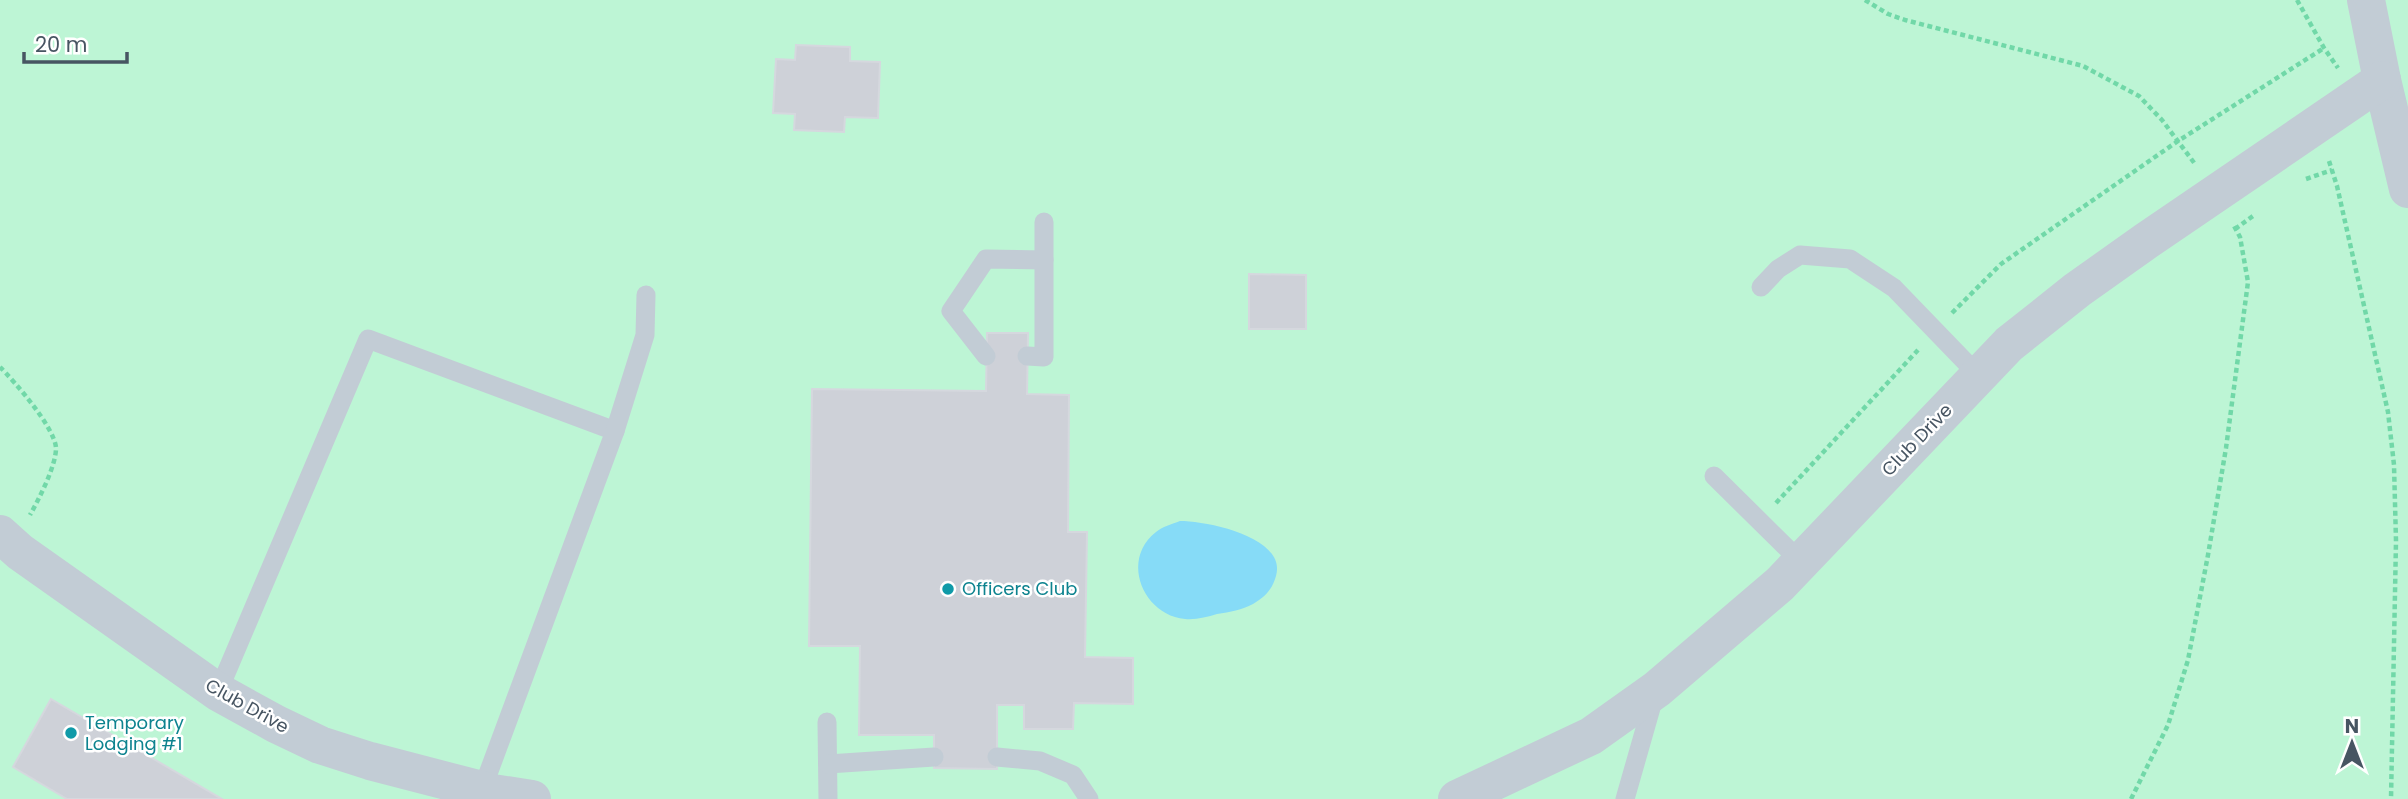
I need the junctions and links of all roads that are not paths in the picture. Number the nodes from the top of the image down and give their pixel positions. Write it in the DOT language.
graph roads {
  1 [pos="2366,0"];
  2 [pos="2382,80"];
  3 [pos="2408,189"];
  4 [pos="1044,222"];
  5 [pos="1044,260"];
  6 [pos="1761,287"];
  7 [pos="646,295"];
  8 [pos="986,356"];
  9 [pos="1027,356"];
  10 [pos="1979,376"];
  11 [pos="615,431"];
  12 [pos="1714,476"];
  13 [pos="6,539"];
  14 [pos="1801,562"];
  15 [pos="1657,689"];
  16 [pos="218,692"];
  17 [pos="827,722"];
  18 [pos="934,757"];
  19 [pos="997,757"];
  20 [pos="828,764"];
  21 [pos="482,790"];
  22 [pos="532,799"];
  23 [pos="828,799"];
  24 [pos="1089,799"];
  25 [pos="1457,799"];
  26 [pos="1625,799"];
  1 -- 2 [label="street"];
  2 -- 3 [label="street"];
  2 -- 10 [label="street, Club Drive"];
  4 -- 5 [label="lane"];
  5 -- 8 [label="lane"];
  5 -- 9 [label="lane"];
  6 -- 10 [label="lane"];
  7 -- 11 [label="lane"];
  10 -- 14 [label="street, Club Drive"];
  11 -- 16 [label="lane"];
  11 -- 21 [label="lane"];
  12 -- 14 [label="lane"];
  13 -- 16 [label="street, Club Drive"];
  14 -- 15 [label="street, Club Drive"];
  15 -- 25 [label="street, Club Drive"];
  15 -- 26 [label="lane"];
  16 -- 21 [label="street, Club Drive"];
  17 -- 20 [label="lane"];
  18 -- 20 [label="lane"];
  19 -- 24 [label="lane"];
  20 -- 23 [label="lane"];
  21 -- 22 [label="street, Club Drive"];
}
